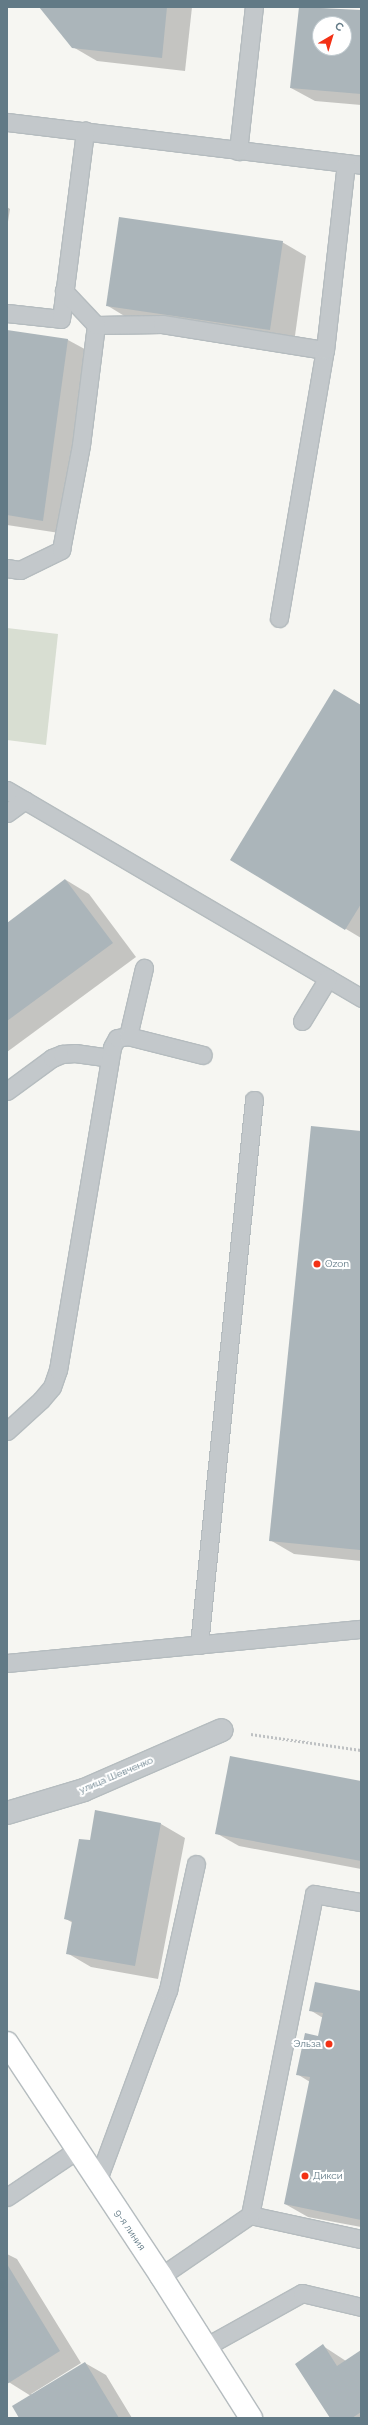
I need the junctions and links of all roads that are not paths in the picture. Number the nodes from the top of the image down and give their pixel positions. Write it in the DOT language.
graph roads {
  1 [pos="254,7"];
  2 [pos="7,122"];
  3 [pos="85,131"];
  4 [pos="238,151"];
  5 [pos="354,164"];
  6 [pos="64,291"];
  7 [pos="7,313"];
  8 [pos="96,325"];
  9 [pos="325,350"];
  10 [pos="7,568"];
  11 [pos="279,618"];
  12 [pos="7,790"];
  13 [pos="25,800"];
  14 [pos="7,814"];
  15 [pos="144,968"];
  16 [pos="328,978"];
  17 [pos="361,998"];
  18 [pos="302,1021"];
  19 [pos="128,1036"];
  20 [pos="204,1054"];
  21 [pos="110,1058"];
  22 [pos="7,1091"];
  23 [pos="254,1100"];
  24 [pos="7,1431"];
  25 [pos="361,1630"];
  26 [pos="199,1645"];
  27 [pos="7,1663"];
  28 [pos="222,1730"];
  29 [pos="7,1813"];
  30 [pos="196,1864"];
  31 [pos="361,1902"];
  32 [pos="7,2043"];
  33 [pos="77,2150"];
  34 [pos="97,2182"];
  35 [pos="7,2197"];
  36 [pos="250,2215"];
  37 [pos="361,2239"];
  38 [pos="161,2276"];
  39 [pos="361,2307"];
  40 [pos="205,2347"];
  41 [pos="251,2418"];
  1 -- 4 [label="lane"];
  2 -- 3 [label="lane"];
  3 -- 4 [label="lane"];
  3 -- 6 [label="lane"];
  4 -- 5 [label="lane"];
  5 -- 9 [label="lane"];
  6 -- 7 [label="lane"];
  6 -- 8 [label="lane"];
  8 -- 9 [label="lane"];
  8 -- 10 [label="lane"];
  9 -- 11 [label="lane"];
  12 -- 13 [label="lane"];
  13 -- 14 [label="lane"];
  13 -- 16 [label="lane"];
  15 -- 19 [label="lane"];
  16 -- 17 [label="lane"];
  16 -- 18 [label="lane"];
  19 -- 20 [label="lane"];
  19 -- 21 [label="lane"];
  21 -- 22 [label="lane"];
  21 -- 24 [label="lane"];
  23 -- 26 [label="lane"];
  25 -- 26 [label="lane"];
  26 -- 27 [label="lane"];
  28 -- 29 [label="street, улица Шевченко"];
  30 -- 34 [label="lane"];
  31 -- 36 [label="lane"];
  32 -- 33 [label="street, 9-я линия"];
  33 -- 34 [label="street, 9-я линия"];
  33 -- 35 [label="lane"];
  34 -- 38 [label="street, 9-я линия"];
  36 -- 37 [label="lane"];
  36 -- 38 [label="lane"];
  38 -- 40 [label="street, 9-я линия"];
  39 -- 40 [label="lane"];
  40 -- 41 [label="street, 9-я линия"];
}
